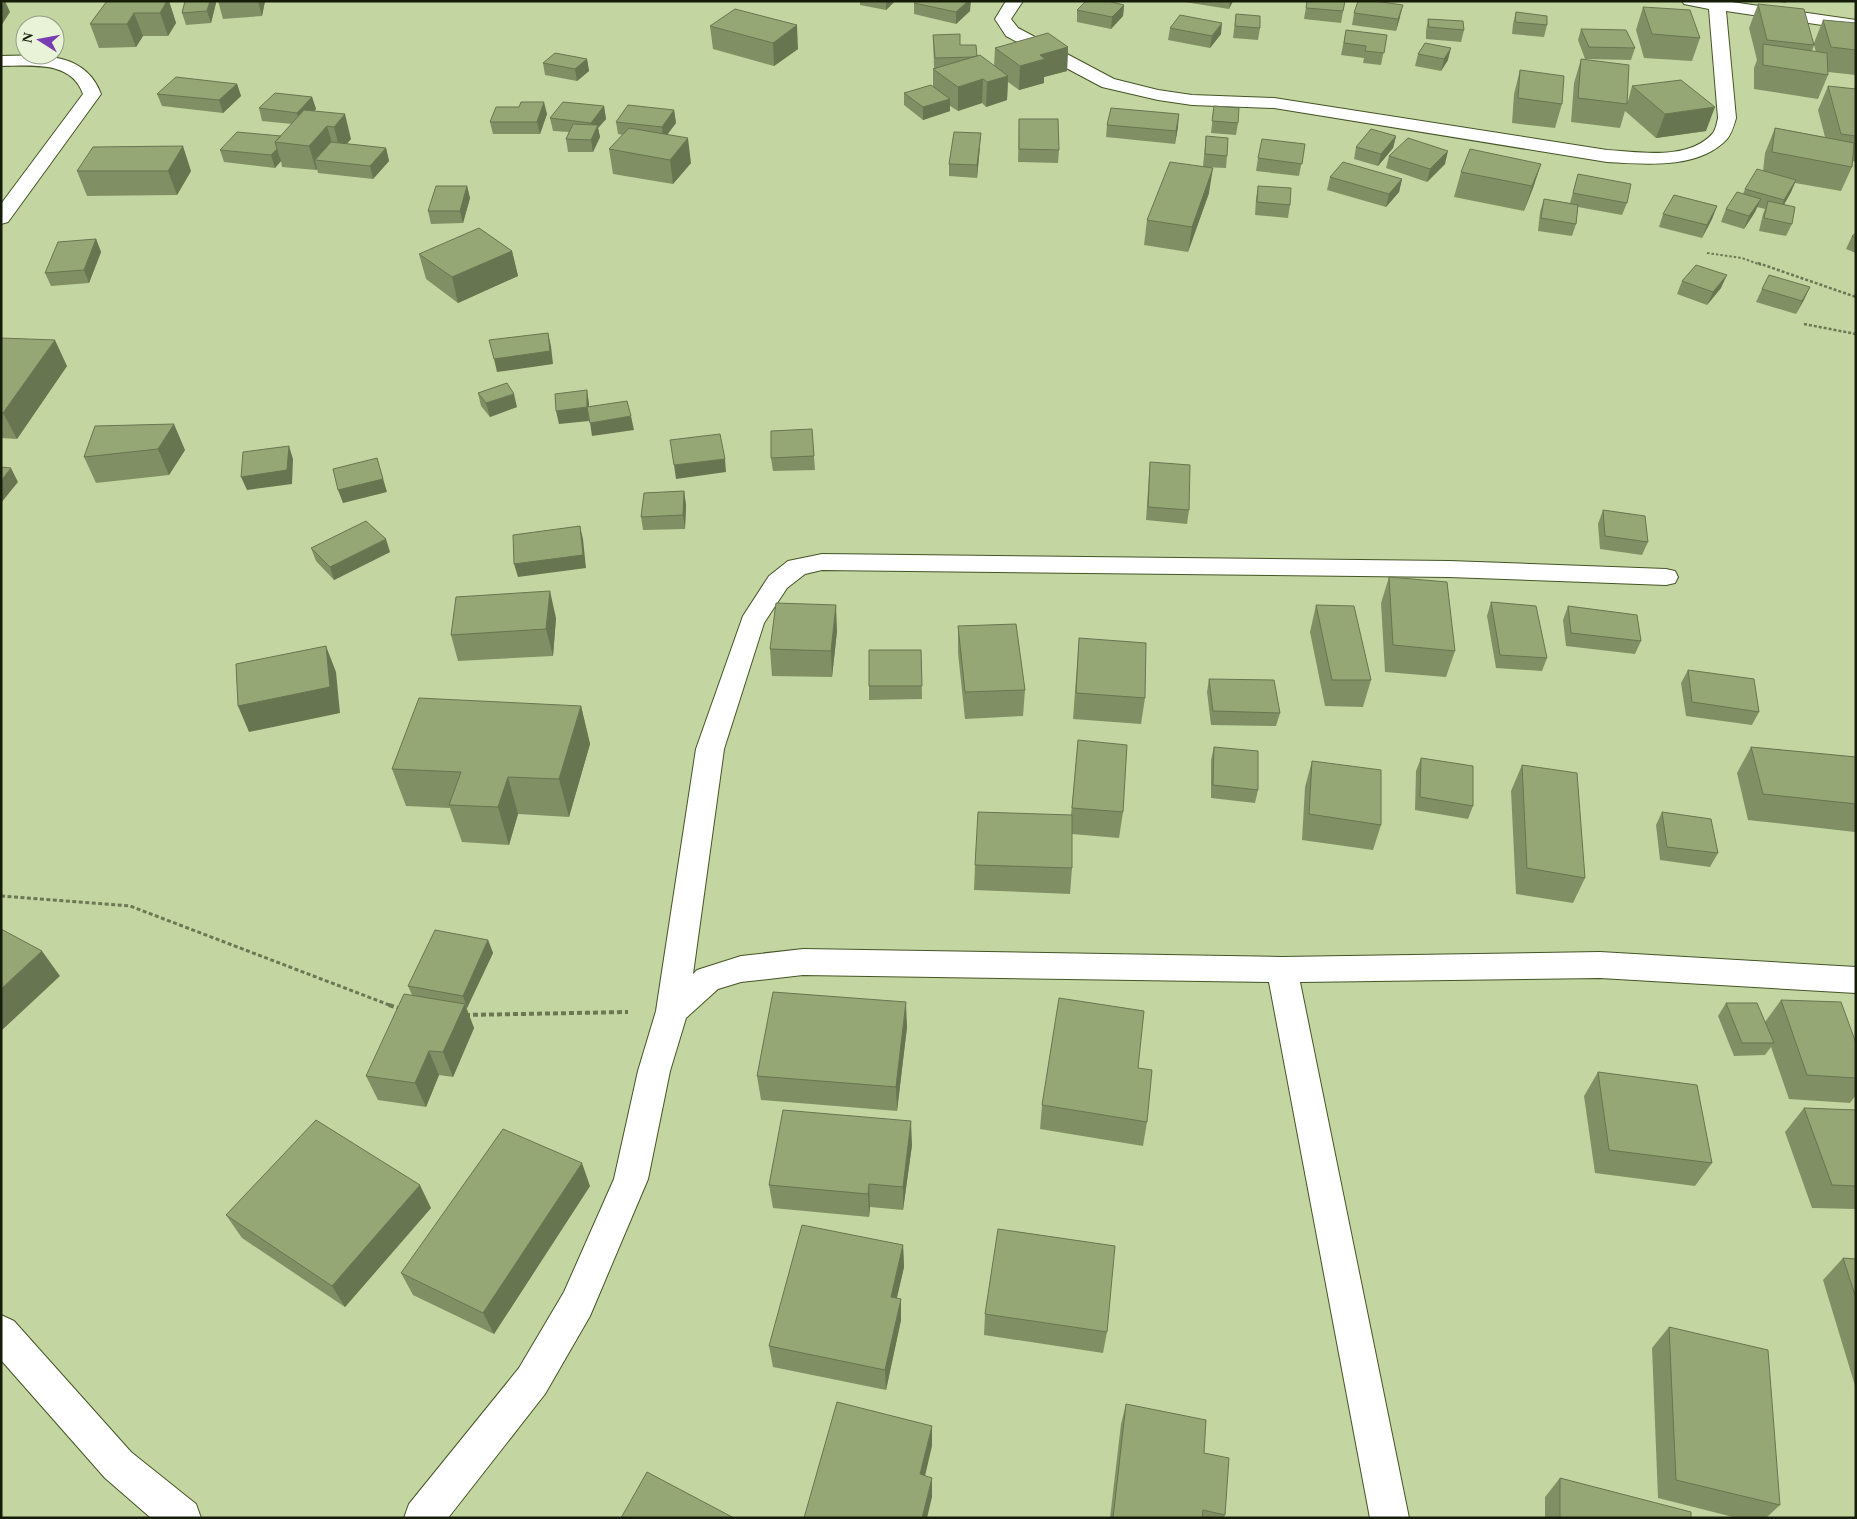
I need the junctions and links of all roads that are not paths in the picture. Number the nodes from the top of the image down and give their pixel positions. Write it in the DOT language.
graph roads {
  1 [pos="1015,1"];
  2 [pos="1690,1"];
  3 [pos="1717,5"];
  4 [pos="1856,25"];
  5 [pos="1,61"];
  6 [pos="1,218"];
  7 [pos="1666,577"];
  8 [pos="1282,970"];
  9 [pos="1856,980"];
  10 [pos="672,1011"];
  11 [pos="1,1333"];
  12 [pos="182,1518"];
  13 [pos="424,1518"];
  14 [pos="1390,1518"];
  1 -- 3 [label="street"];
  2 -- 3 [label="street"];
  3 -- 4 [label="street"];
  5 -- 6 [label="street"];
  7 -- 10 [label="street"];
  8 -- 9 [label="street"];
  8 -- 10 [label="street"];
  8 -- 14 [label="street"];
  10 -- 13 [label="street"];
  11 -- 12 [label="street"];
}
